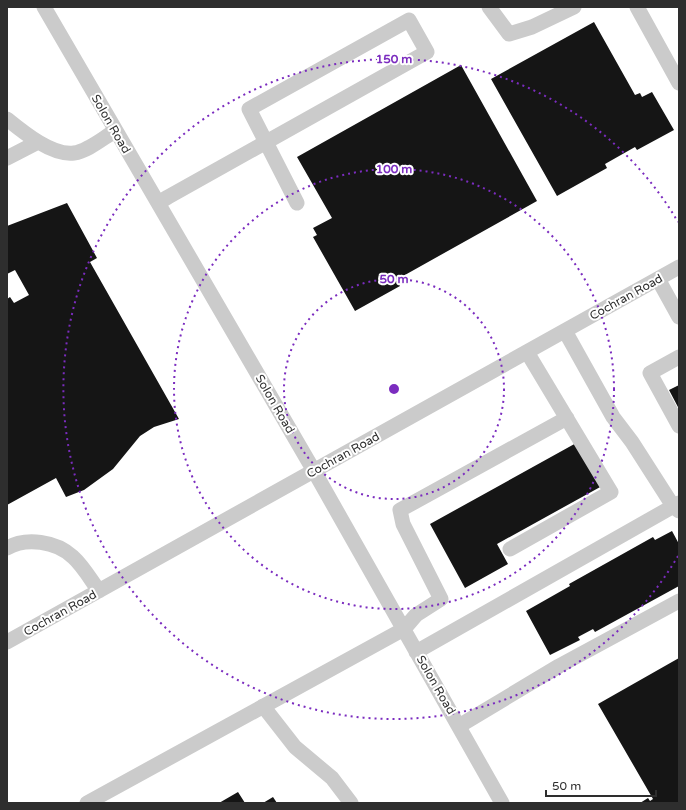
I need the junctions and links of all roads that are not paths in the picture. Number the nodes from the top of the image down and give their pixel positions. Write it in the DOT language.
graph roads {
  1 [pos="44,7"];
  2 [pos="489,7"];
  3 [pos="574,7"];
  4 [pos="637,7"];
  5 [pos="545,13"];
  6 [pos="679,84"];
  7 [pos="7,119"];
  8 [pos="115,131"];
  9 [pos="38,142"];
  10 [pos="266,142"];
  11 [pos="7,158"];
  12 [pos="158,203"];
  13 [pos="297,203"];
  14 [pos="679,267"];
  15 [pos="658,279"];
  16 [pos="679,317"];
  17 [pos="564,331"];
  18 [pos="527,352"];
  19 [pos="679,357"];
  20 [pos="566,418"];
  21 [pos="679,426"];
  22 [pos="314,471"];
  23 [pos="677,507"];
  24 [pos="7,548"];
  25 [pos="510,549"];
  26 [pos="99,591"];
  27 [pos="679,601"];
  28 [pos="404,629"];
  29 [pos="7,642"];
  30 [pos="416,652"];
  31 [pos="263,706"];
  32 [pos="458,726"];
  33 [pos="87,803"];
  34 [pos="351,803"];
  35 [pos="502,803"];
  1 -- 8 [label="street, Solon Road"];
  2 -- 5 [label="street"];
  3 -- 5 [label="street"];
  4 -- 6 [label="street"];
  7 -- 9 [label="street"];
  8 -- 9 [label="street"];
  8 -- 12 [label="street, Solon Road"];
  9 -- 11 [label="street"];
  10 -- 10 [label="street"];
  10 -- 12 [label="street"];
  10 -- 13 [label="street"];
  12 -- 22 [label="street, Solon Road"];
  14 -- 15 [label="street, Cochran Road"];
  15 -- 16 [label="street"];
  15 -- 17 [label="street, Cochran Road"];
  17 -- 18 [label="street, Cochran Road"];
  17 -- 23 [label="street"];
  18 -- 20 [label="street"];
  18 -- 22 [label="street, Cochran Road"];
  19 -- 21 [label="street"];
  20 -- 25 [label="street"];
  20 -- 28 [label="street"];
  22 -- 26 [label="street, Cochran Road"];
  22 -- 28 [label="street, Solon Road"];
  23 -- 30 [label="street"];
  24 -- 26 [label="street"];
  26 -- 29 [label="street, Cochran Road"];
  27 -- 32 [label="street"];
  28 -- 30 [label="street, Solon Road"];
  28 -- 31 [label="street"];
  30 -- 32 [label="street, Solon Road"];
  31 -- 33 [label="street"];
  31 -- 34 [label="street"];
  32 -- 35 [label="street, Solon Road"];
}
